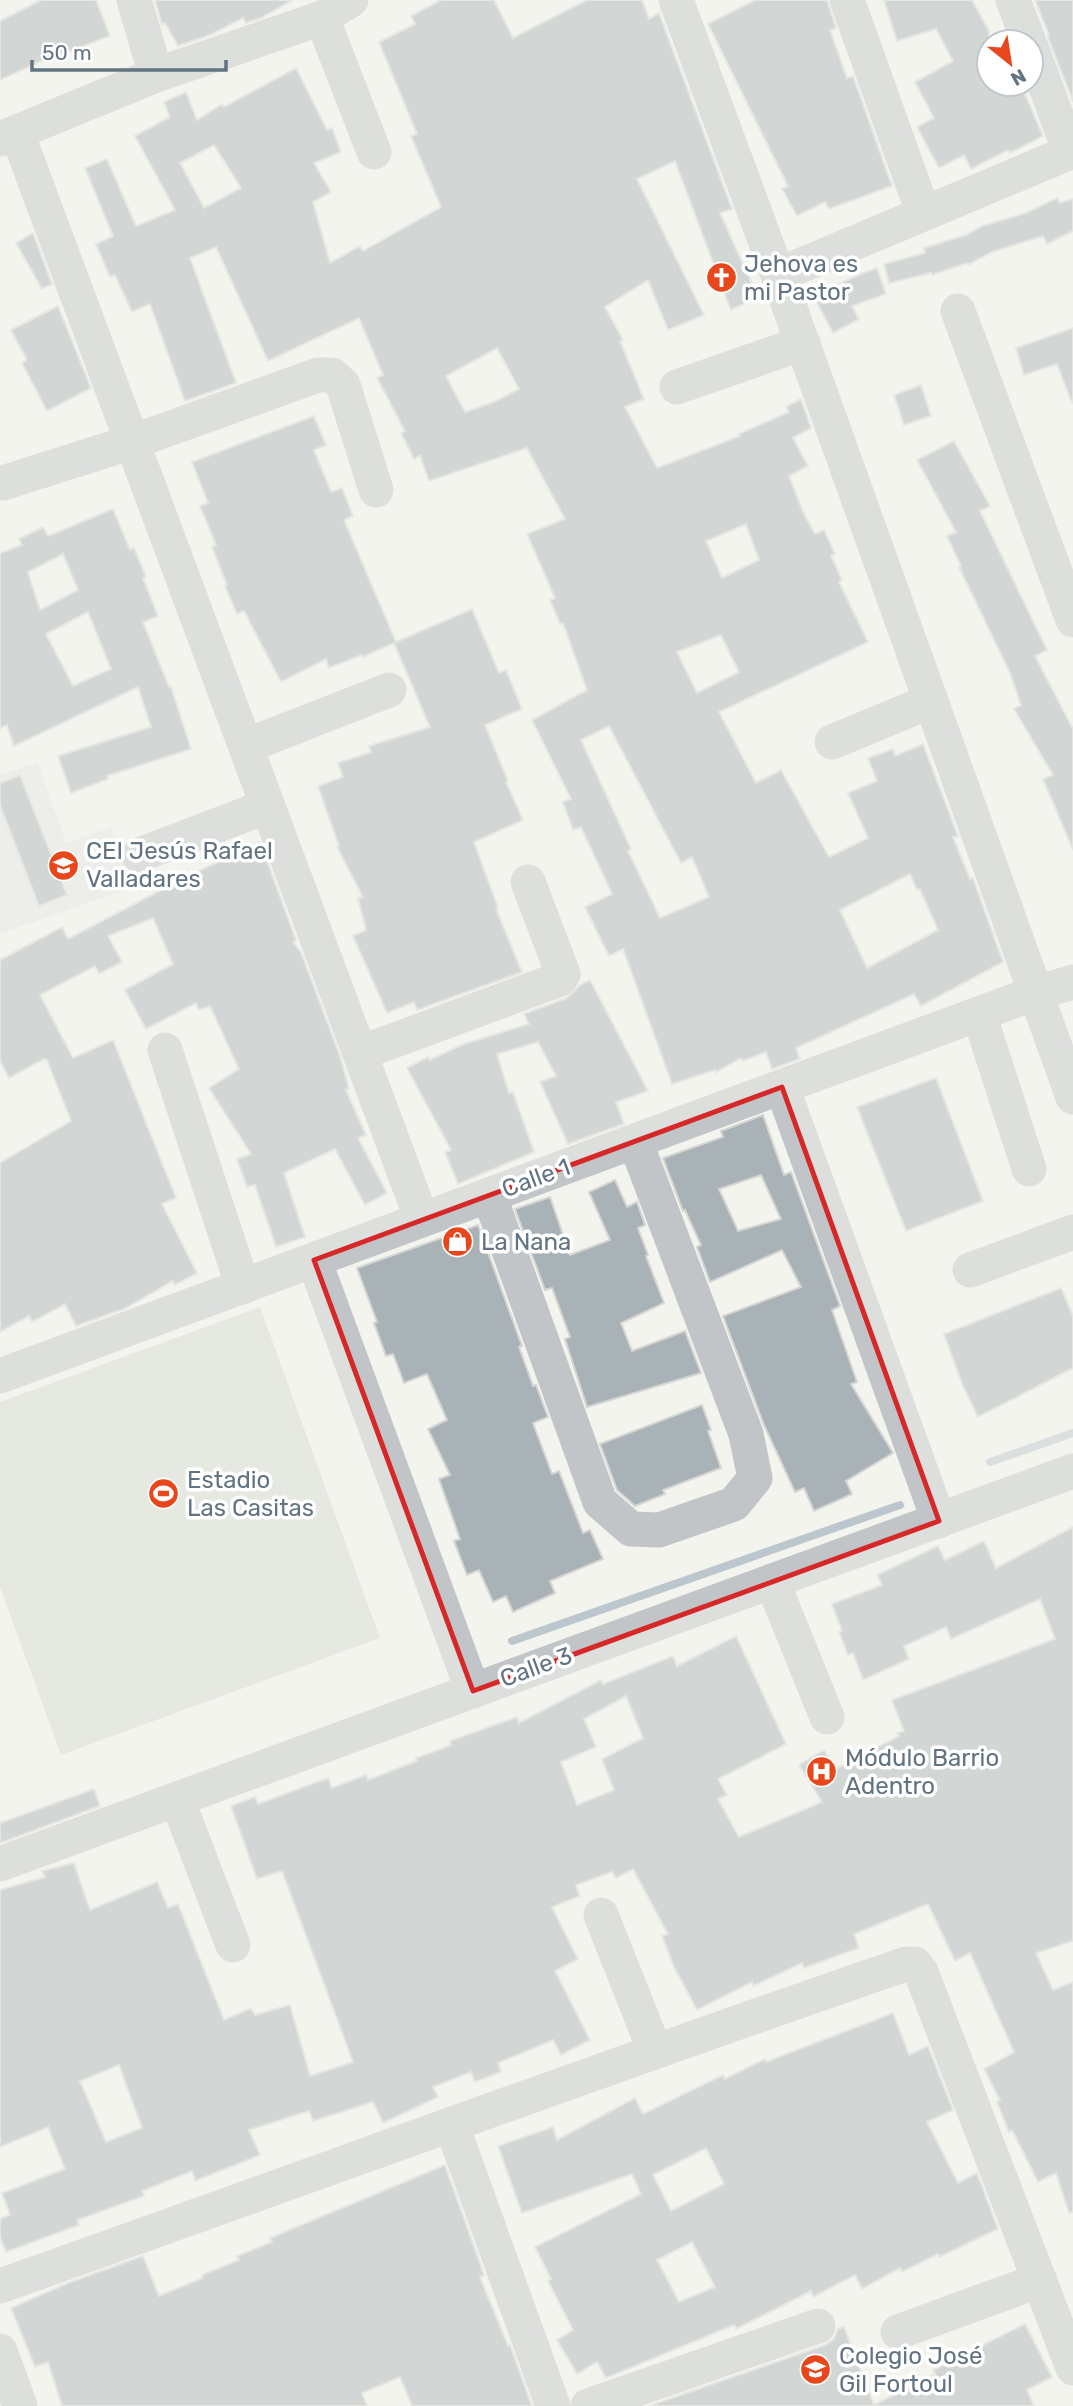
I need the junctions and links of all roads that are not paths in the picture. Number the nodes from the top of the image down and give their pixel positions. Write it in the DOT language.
graph roads {
  1 [pos="134,0"];
  2 [pos="351,0"];
  3 [pos="676,0"];
  4 [pos="847,0"];
  5 [pos="1013,0"];
  6 [pos="323,18"];
  7 [pos="1024,28"];
  8 [pos="156,75"];
  9 [pos="1045,83"];
  10 [pos="8,136"];
  11 [pos="1072,151"];
  12 [pos="374,152"];
  13 [pos="923,212"];
  14 [pos="778,275"];
  15 [pos="958,311"];
  16 [pos="803,343"];
  17 [pos="677,387"];
  18 [pos="132,442"];
  19 [pos="3,483"];
  20 [pos="376,490"];
  21 [pos="1073,620"];
  22 [pos="389,690"];
  23 [pos="931,701"];
  24 [pos="832,742"];
  25 [pos="246,747"];
  26 [pos="268,806"];
  27 [pos="139,855"];
  28 [pos="528,882"];
  29 [pos="1073,982"];
  30 [pos="1035,993"];
  31 [pos="979,1014"];
  32 [pos="165,1050"];
  33 [pos="360,1053"];
  34 [pos="782,1087"];
  35 [pos="1073,1097"];
  36 [pos="635,1141"];
  37 [pos="1030,1169"];
  38 [pos="489,1195"];
  39 [pos="422,1220"];
  40 [pos="1073,1232"];
  41 [pos="314,1260"];
  42 [pos="970,1270"];
  43 [pos="243,1287"];
  44 [pos="0,1376"];
  45 [pos="1073,1471"];
  46 [pos="939,1521"];
  47 [pos="772,1581"];
  48 [pos="473,1691"];
  49 [pos="827,1717"];
  50 [pos="177,1799"];
  51 [pos="0,1864"];
  52 [pos="601,1915"];
  53 [pos="233,1945"];
  54 [pos="654,2050"];
  55 [pos="452,2126"];
  56 [pos="1040,2280"];
  57 [pos="0,2286"];
  58 [pos="818,2326"];
  59 [pos="898,2332"];
  60 [pos="0,2351"];
  61 [pos="1071,2359"];
  62 [pos="20,2406"];
  63 [pos="553,2406"];
  64 [pos="588,2406"];
  1 -- 8 [label="street"];
  2 -- 6 [label="street"];
  3 -- 14 [label="street"];
  4 -- 13 [label="street"];
  5 -- 7 [label="street"];
  6 -- 8 [label="street"];
  6 -- 12 [label="street"];
  8 -- 10 [label="street"];
  9 -- 11 [label="street"];
  10 -- 18 [label="street"];
  11 -- 13 [label="street"];
  13 -- 14 [label="street"];
  14 -- 16 [label="street"];
  15 -- 21 [label="street"];
  16 -- 17 [label="street"];
  16 -- 23 [label="street"];
  18 -- 19 [label="street"];
  18 -- 20 [label="street"];
  18 -- 25 [label="street"];
  22 -- 25 [label="street"];
  23 -- 24 [label="street"];
  23 -- 30 [label="street"];
  25 -- 26 [label="street"];
  26 -- 27 [label="street"];
  26 -- 33 [label="street"];
  28 -- 33 [label="street"];
  29 -- 30 [label="street, Calle 1"];
  30 -- 31 [label="street, Calle 1"];
  30 -- 35 [label="street"];
  31 -- 34 [label="street, Calle 1"];
  31 -- 37 [label="street"];
  32 -- 43 [label="street"];
  33 -- 39 [label="street"];
  34 -- 36 [label="street, Calle 1"];
  34 -- 46 [label="street"];
  36 -- 38 [label="street, Calle 1"];
  36 -- 38 [label="street"];
  38 -- 39 [label="street, Calle 1"];
  39 -- 41 [label="street, Calle 1"];
  40 -- 42 [label="street"];
  41 -- 43 [label="street, Calle 1"];
  41 -- 48 [label="street"];
  43 -- 44 [label="street, Calle 1"];
  45 -- 46 [label="street, Calle 3"];
  46 -- 47 [label="street, Calle 3"];
  47 -- 48 [label="street, Calle 3"];
  47 -- 49 [label="street"];
  48 -- 50 [label="street, Calle 3"];
  50 -- 51 [label="street, Calle 3"];
  50 -- 53 [label="street"];
  52 -- 54 [label="street"];
  54 -- 55 [label="street"];
  54 -- 56 [label="street"];
  55 -- 57 [label="street"];
  55 -- 63 [label="street"];
  56 -- 59 [label="street"];
  56 -- 61 [label="street"];
  58 -- 64 [label="street"];
  60 -- 62 [label="street"];
}
